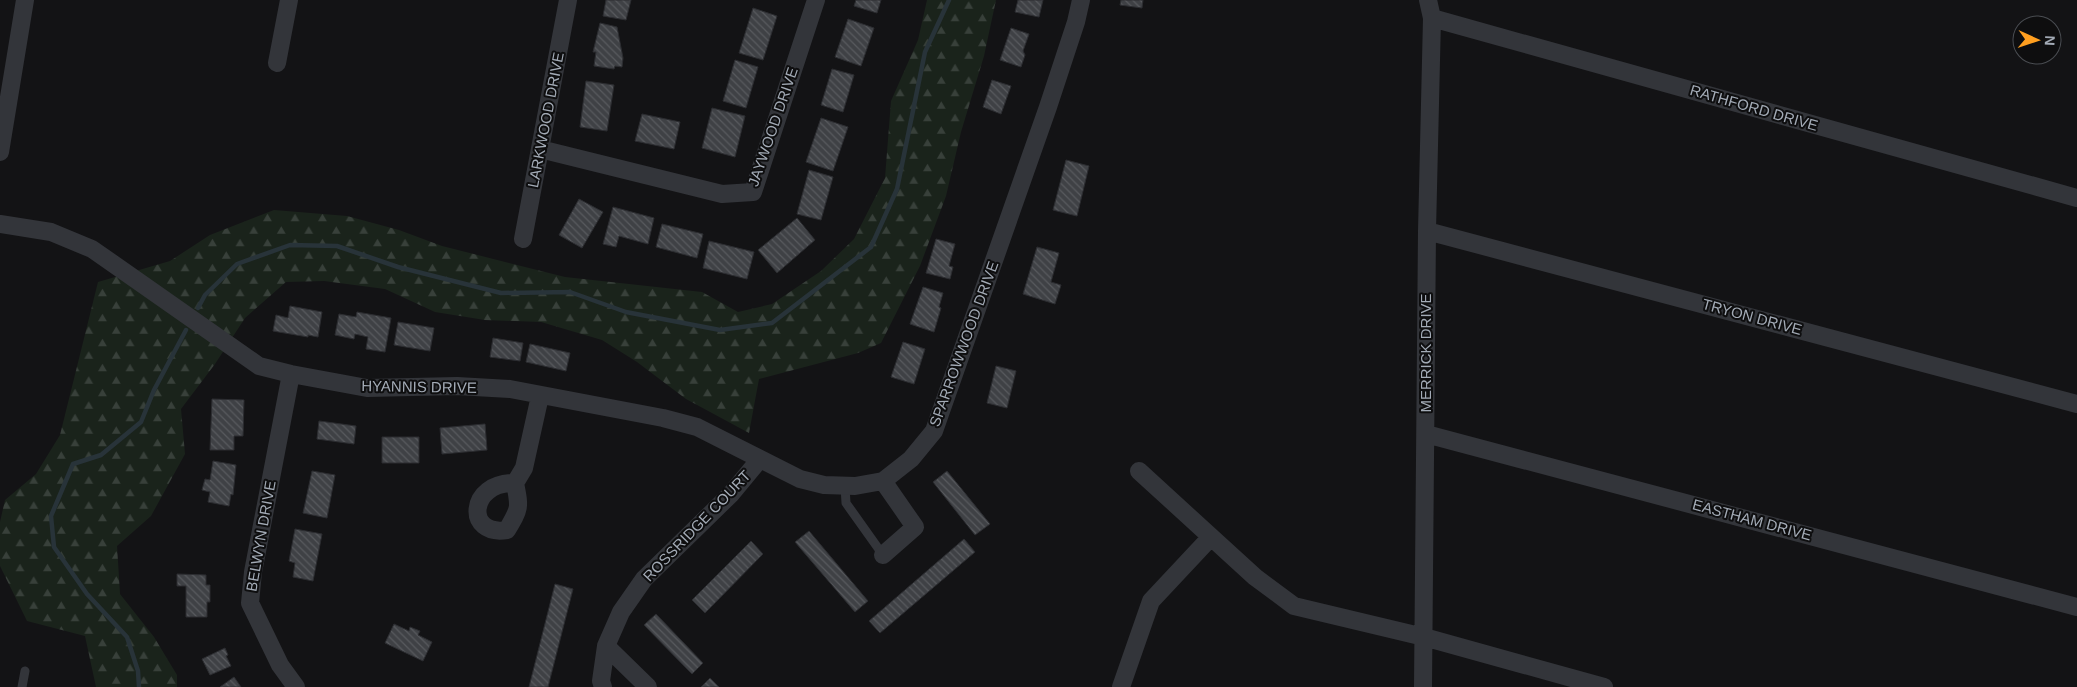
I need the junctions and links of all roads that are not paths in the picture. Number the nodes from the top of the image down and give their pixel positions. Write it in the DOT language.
graph roads {
  1 [pos="25,0"];
  2 [pos="289,0"];
  3 [pos="568,0"];
  4 [pos="816,0"];
  5 [pos="1081,0"];
  6 [pos="1428,0"];
  7 [pos="1438,0"];
  8 [pos="1432,18"];
  9 [pos="277,63"];
  10 [pos="540,149"];
  11 [pos="0,152"];
  12 [pos="2077,198"];
  13 [pos="0,224"];
  14 [pos="1427,231"];
  15 [pos="523,239"];
  16 [pos="291,374"];
  17 [pos="540,396"];
  18 [pos="2077,404"];
  19 [pos="698,428"];
  20 [pos="1426,434"];
  21 [pos="760,459"];
  22 [pos="1139,471"];
  23 [pos="883,481"];
  24 [pos="515,483"];
  25 [pos="844,486"];
  26 [pos="1210,538"];
  27 [pos="882,555"];
  28 [pos="2077,607"];
  29 [pos="1424,637"];
  30 [pos="606,646"];
  31 [pos="25,671"];
  32 [pos="22,687"];
  33 [pos="296,687"];
  34 [pos="603,687"];
  35 [pos="648,687"];
  36 [pos="1122,687"];
  37 [pos="1423,687"];
  38 [pos="1604,687"];
  1 -- 11 [label="street"];
  2 -- 9 [label="street"];
  3 -- 10 [label="street, LARKWOOD DRIVE"];
  4 -- 10 [label="street, JAYWOOD DRIVE"];
  5 -- 23 [label="street, SPARROWWOOD DRIVE"];
  6 -- 8 [label="street, MERRICK DRIVE"];
  7 -- 8 [label="street, MERRICK DRIVE"];
  8 -- 12 [label="street, RATHFORD DRIVE"];
  8 -- 14 [label="street, MERRICK DRIVE"];
  10 -- 15 [label="street, LARKWOOD DRIVE"];
  13 -- 16 [label="street, HYANNIS DRIVE"];
  14 -- 18 [label="street, TRYON DRIVE"];
  14 -- 20 [label="street, MERRICK DRIVE"];
  16 -- 17 [label="street, HYANNIS DRIVE"];
  16 -- 33 [label="street, BELWYN DRIVE"];
  17 -- 19 [label="street, HYANNIS DRIVE"];
  17 -- 24 [label="street"];
  19 -- 21 [label="street, SPARROWWOOD DRIVE"];
  20 -- 28 [label="street, EASTHAM DRIVE"];
  20 -- 29 [label="street, MERRICK DRIVE"];
  21 -- 25 [label="street, SPARROWWOOD DRIVE"];
  21 -- 30 [label="street, ROSSRIDGE COURT"];
  22 -- 26 [label="street"];
  23 -- 25 [label="street, SPARROWWOOD DRIVE"];
  23 -- 27 [label="street"];
  25 -- 27 [label="lane"];
  26 -- 29 [label="street"];
  26 -- 36 [label="street"];
  29 -- 37 [label="street, MERRICK DRIVE"];
  29 -- 38 [label="street"];
  30 -- 34 [label="street, ROSSRIDGE COURT"];
  30 -- 35 [label="street"];
  31 -- 32 [label="lane"];
}
